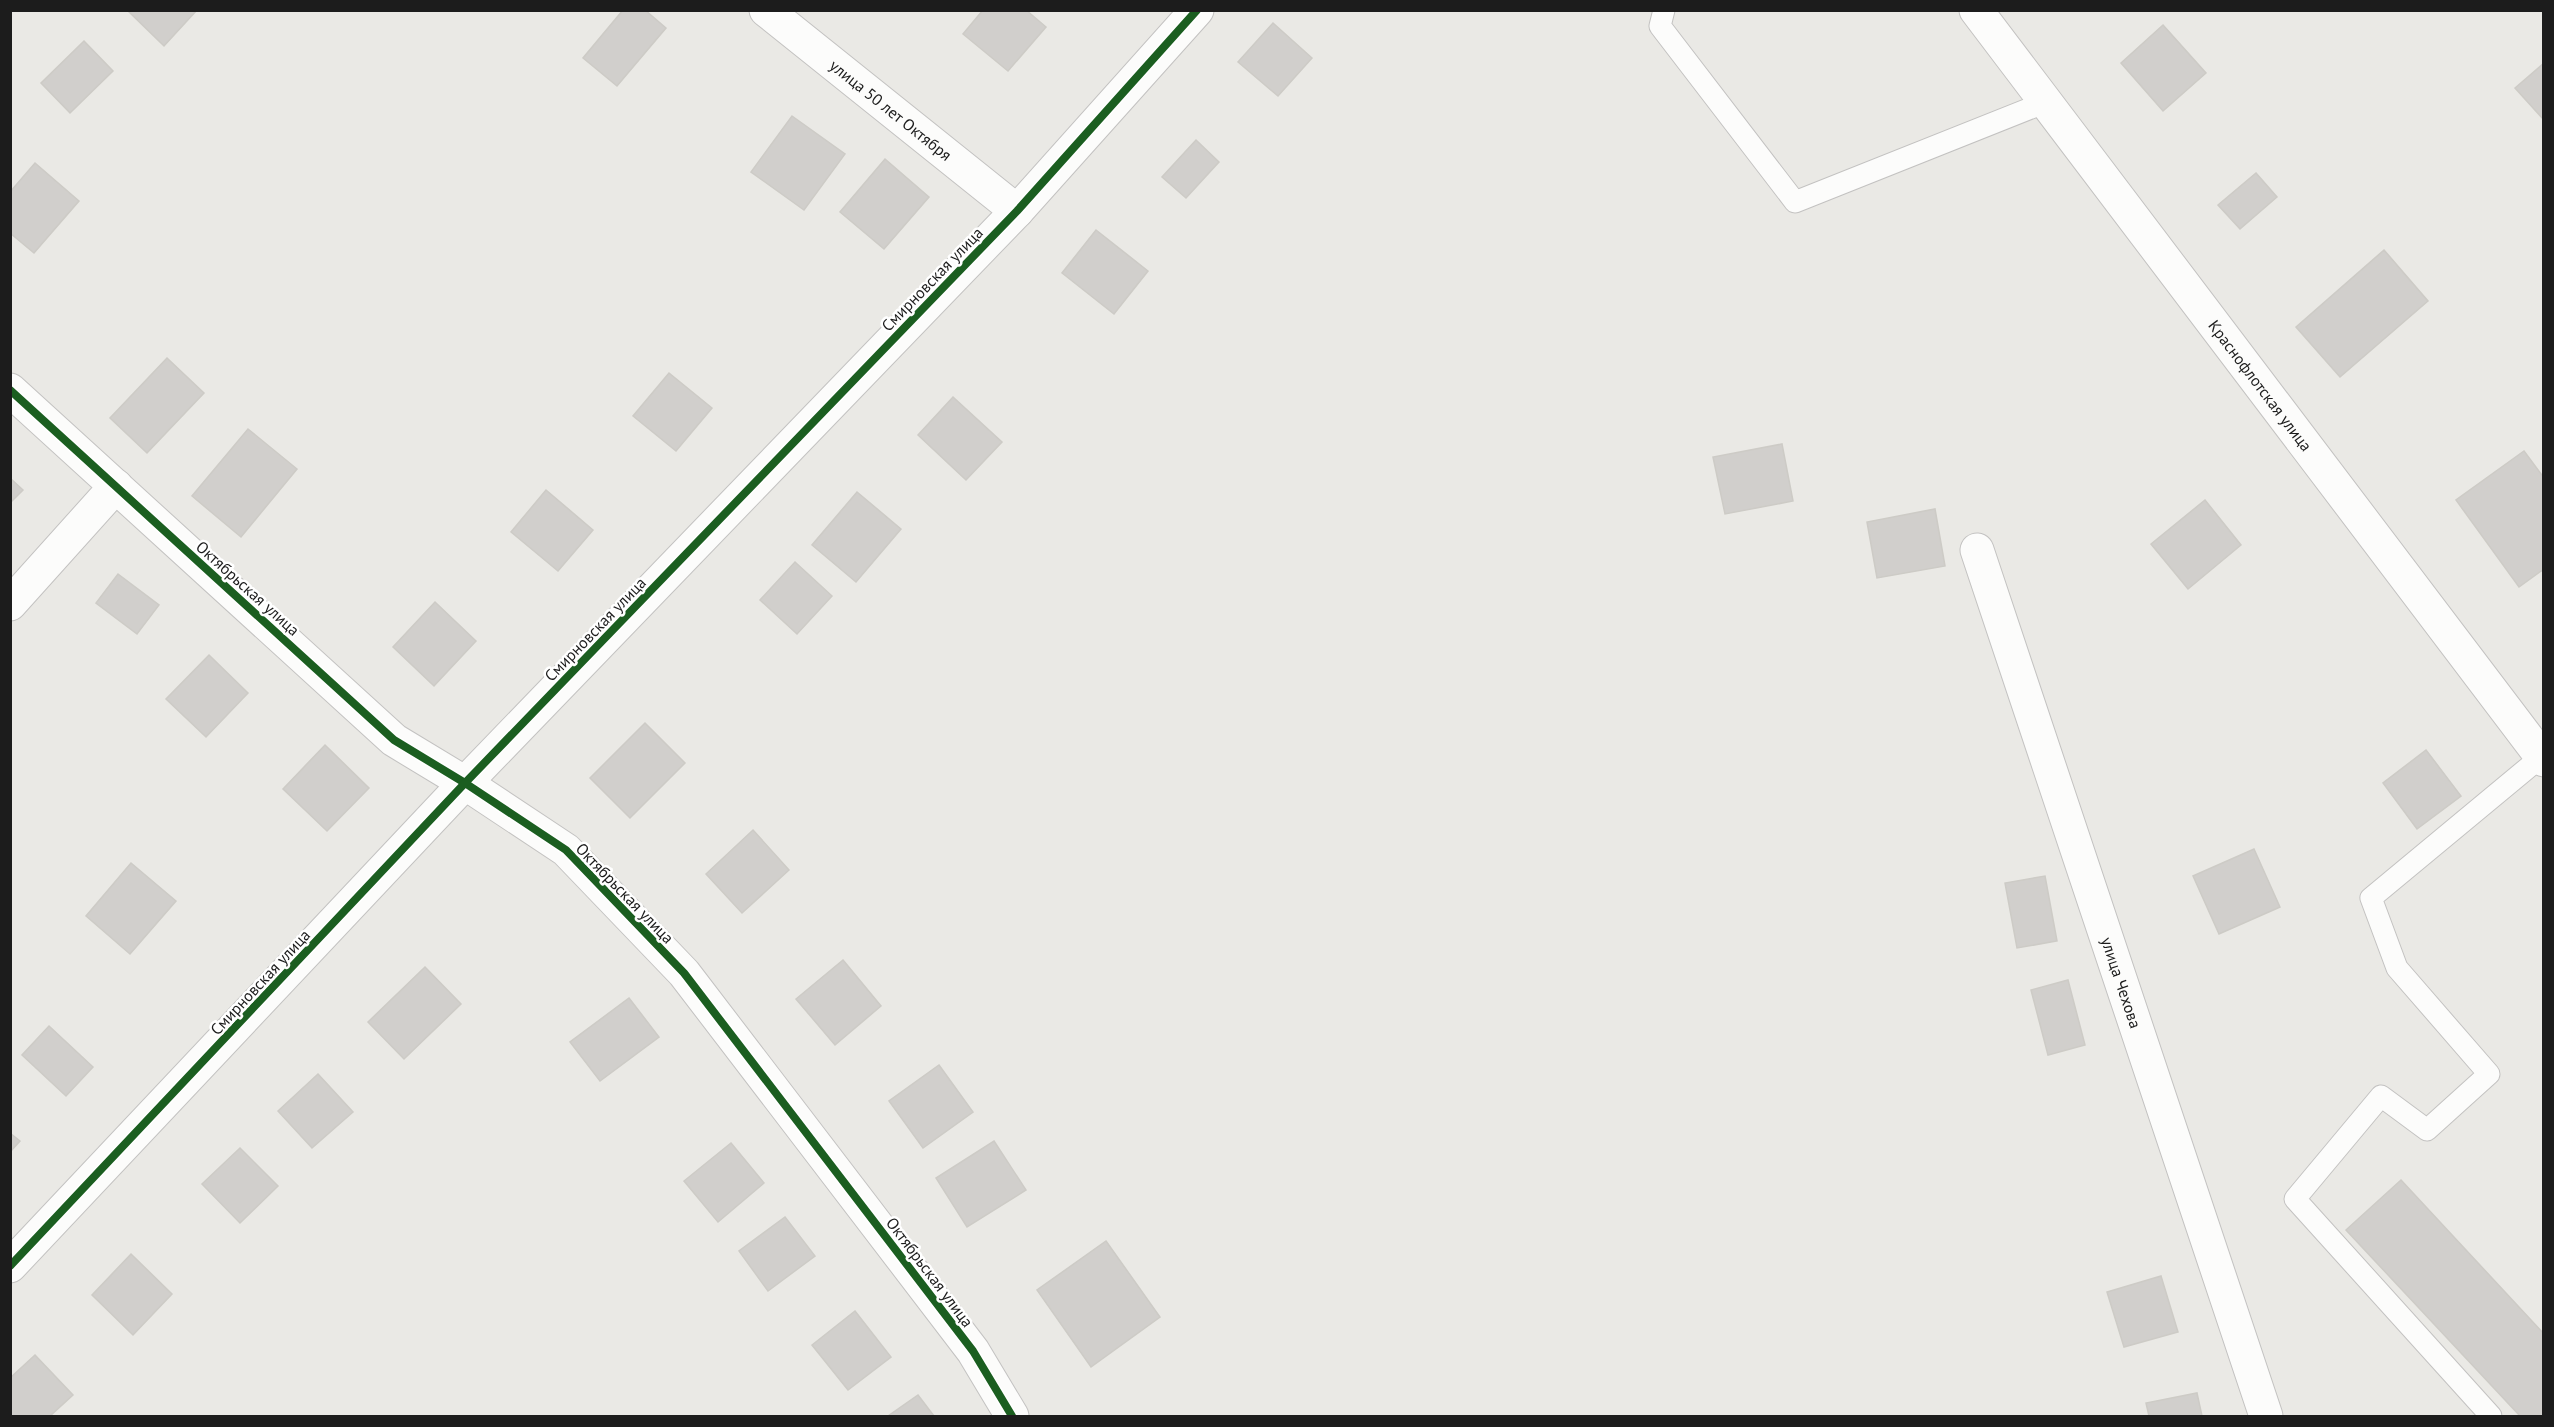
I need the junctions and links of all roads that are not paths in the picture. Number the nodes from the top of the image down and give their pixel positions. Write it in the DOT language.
graph roads {
  1 [pos="766,10"];
  2 [pos="1197,10"];
  3 [pos="1664,10"];
  4 [pos="1976,10"];
  5 [pos="2046,102"];
  6 [pos="1017,211"];
  7 [pos="10,390"];
  8 [pos="116,486"];
  9 [pos="1977,550"];
  10 [pos="10,604"];
  11 [pos="2542,759"];
  12 [pos="465,783"];
  13 [pos="10,1266"];
  14 [pos="1012,1416"];
  15 [pos="2266,1416"];
  16 [pos="2491,1416"];
  1 -- 6 [label="street, улица 50 лет Октября"];
  2 -- 6 [label="street, Смирновская улица"];
  3 -- 5 [label="lane"];
  4 -- 5 [label="street, Краснофлотская улица"];
  5 -- 11 [label="street, Краснофлотская улица"];
  6 -- 12 [label="street, Смирновская улица"];
  7 -- 8 [label="street, Октябрьская улица"];
  8 -- 10 [label="street"];
  8 -- 12 [label="street, Октябрьская улица"];
  9 -- 15 [label="street, улица Чехова"];
  11 -- 16 [label="lane"];
  12 -- 13 [label="street, Смирновская улица"];
  12 -- 14 [label="street, Октябрьская улица"];
}
